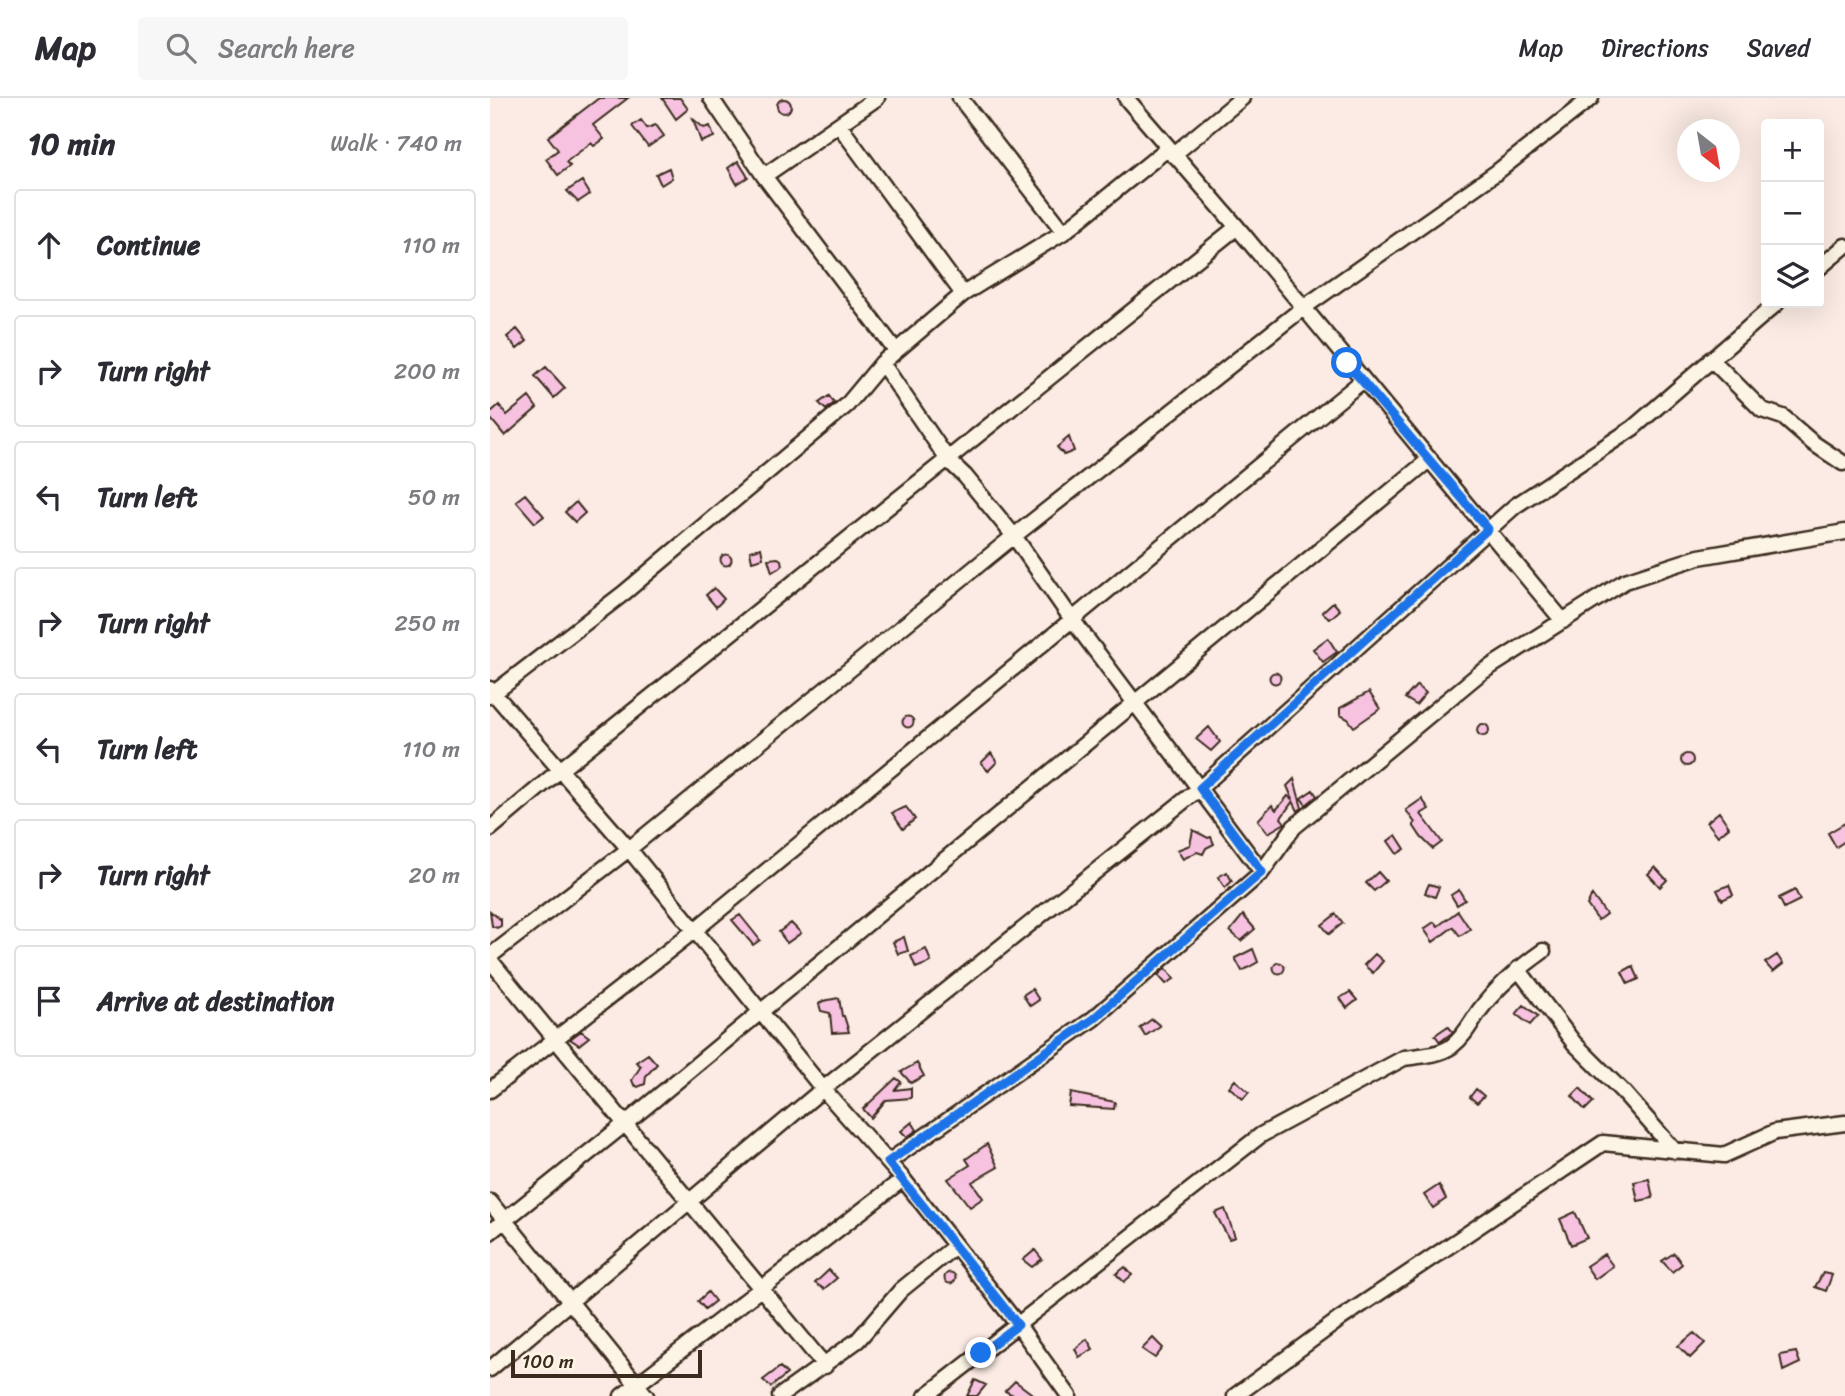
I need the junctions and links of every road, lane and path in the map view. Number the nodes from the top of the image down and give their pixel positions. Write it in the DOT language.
graph roads {
  1 [pos="711,98"];
  2 [pos="877,98"];
  3 [pos="960,98"];
  4 [pos="1126,98"];
  5 [pos="1242,98"];
  6 [pos="1591,98"];
  7 [pos="839,124"];
  8 [pos="1170,152"];
  9 [pos="764,176"];
  10 [pos="1237,227"];
  11 [pos="1064,232"];
  12 [pos="1845,246"];
  13 [pos="1824,264"];
  14 [pos="963,294"];
  15 [pos="1303,308"];
  16 [pos="1771,308"];
  17 [pos="896,351"];
  18 [pos="1711,359"];
  19 [pos="882,362"];
  20 [pos="1362,381"];
  21 [pos="1430,459"];
  22 [pos="948,460"];
  23 [pos="1844,464"];
  24 [pos="1488,529"];
  25 [pos="1845,532"];
  26 [pos="1014,536"];
  27 [pos="1072,618"];
  28 [pos="1563,621"];
  29 [pos="491,693"];
  30 [pos="1134,702"];
  31 [pos="560,769"];
  32 [pos="1200,788"];
  33 [pos="490,829"];
  34 [pos="629,849"];
  35 [pos="1262,872"];
  36 [pos="695,930"];
  37 [pos="1543,951"];
  38 [pos="490,958"];
  39 [pos="1518,969"];
  40 [pos="760,1011"];
  41 [pos="555,1038"];
  42 [pos="823,1089"];
  43 [pos="490,1090"];
  44 [pos="1845,1123"];
  45 [pos="626,1124"];
  46 [pos="1675,1151"];
  47 [pos="888,1162"];
  48 [pos="903,1179"];
  49 [pos="490,1202"];
  50 [pos="688,1202"];
  51 [pos="504,1220"];
  52 [pos="490,1232"];
  53 [pos="956,1246"];
  54 [pos="761,1289"];
  55 [pos="570,1302"];
  56 [pos="1018,1325"];
  57 [pos="825,1366"];
  58 [pos="490,1369"];
  59 [pos="641,1390"];
  60 [pos="622,1396"];
  61 [pos="780,1396"];
  62 [pos="926,1396"];
  63 [pos="1069,1396"];
  64 [pos="1236,1396"];
  1 -- 9 [label="street"];
  2 -- 7 [label="street"];
  3 -- 11 [label="street"];
  4 -- 8 [label="street"];
  5 -- 8 [label="street"];
  6 -- 15 [label="street"];
  7 -- 9 [label="street"];
  7 -- 14 [label="street"];
  8 -- 10 [label="street"];
  8 -- 11 [label="street"];
  9 -- 17 [label="street"];
  10 -- 15 [label="street"];
  10 -- 22 [label="street"];
  11 -- 14 [label="street"];
  12 -- 13 [label="street"];
  14 -- 17 [label="street"];
  15 -- 20 [label="street"];
  15 -- 26 [label="street"];
  16 -- 18 [label="street"];
  17 -- 19 [label="street"];
  18 -- 23 [label="street"];
  18 -- 24 [label="street"];
  19 -- 22 [label="street"];
  19 -- 29 [label="street"];
  20 -- 21 [label="street"];
  20 -- 27 [label="street"];
  21 -- 24 [label="street"];
  21 -- 30 [label="street"];
  22 -- 26 [label="street"];
  22 -- 31 [label="street"];
  24 -- 28 [label="street"];
  24 -- 32 [label="street"];
  25 -- 28 [label="street"];
  26 -- 27 [label="street"];
  26 -- 34 [label="street"];
  27 -- 30 [label="street"];
  27 -- 36 [label="street"];
  28 -- 35 [label="street"];
  29 -- 31 [label="street"];
  30 -- 32 [label="street"];
  30 -- 40 [label="street"];
  31 -- 33 [label="street"];
  31 -- 34 [label="street"];
  32 -- 35 [label="street"];
  32 -- 42 [label="street"];
  34 -- 36 [label="street"];
  34 -- 38 [label="street"];
  35 -- 47 [label="street"];
  36 -- 40 [label="street"];
  36 -- 41 [label="street"];
  37 -- 39 [label="street"];
  38 -- 41 [label="street"];
  39 -- 46 [label="street"];
  39 -- 56 [label="street"];
  40 -- 42 [label="street"];
  40 -- 45 [label="street"];
  41 -- 43 [label="street"];
  41 -- 45 [label="street"];
  42 -- 47 [label="street"];
  42 -- 50 [label="street"];
  44 -- 46 [label="street"];
  45 -- 50 [label="street"];
  45 -- 51 [label="street"];
  46 -- 64 [label="street"];
  47 -- 48 [label="street"];
  48 -- 53 [label="street"];
  48 -- 54 [label="street"];
  49 -- 51 [label="street"];
  50 -- 54 [label="street"];
  50 -- 55 [label="street"];
  51 -- 52 [label="street"];
  51 -- 55 [label="street"];
  53 -- 56 [label="street"];
  53 -- 57 [label="street"];
  54 -- 57 [label="street"];
  54 -- 59 [label="street"];
  55 -- 58 [label="street"];
  55 -- 59 [label="street"];
  56 -- 62 [label="street"];
  56 -- 63 [label="street"];
  57 -- 61 [label="street"];
  59 -- 60 [label="street"];
}
